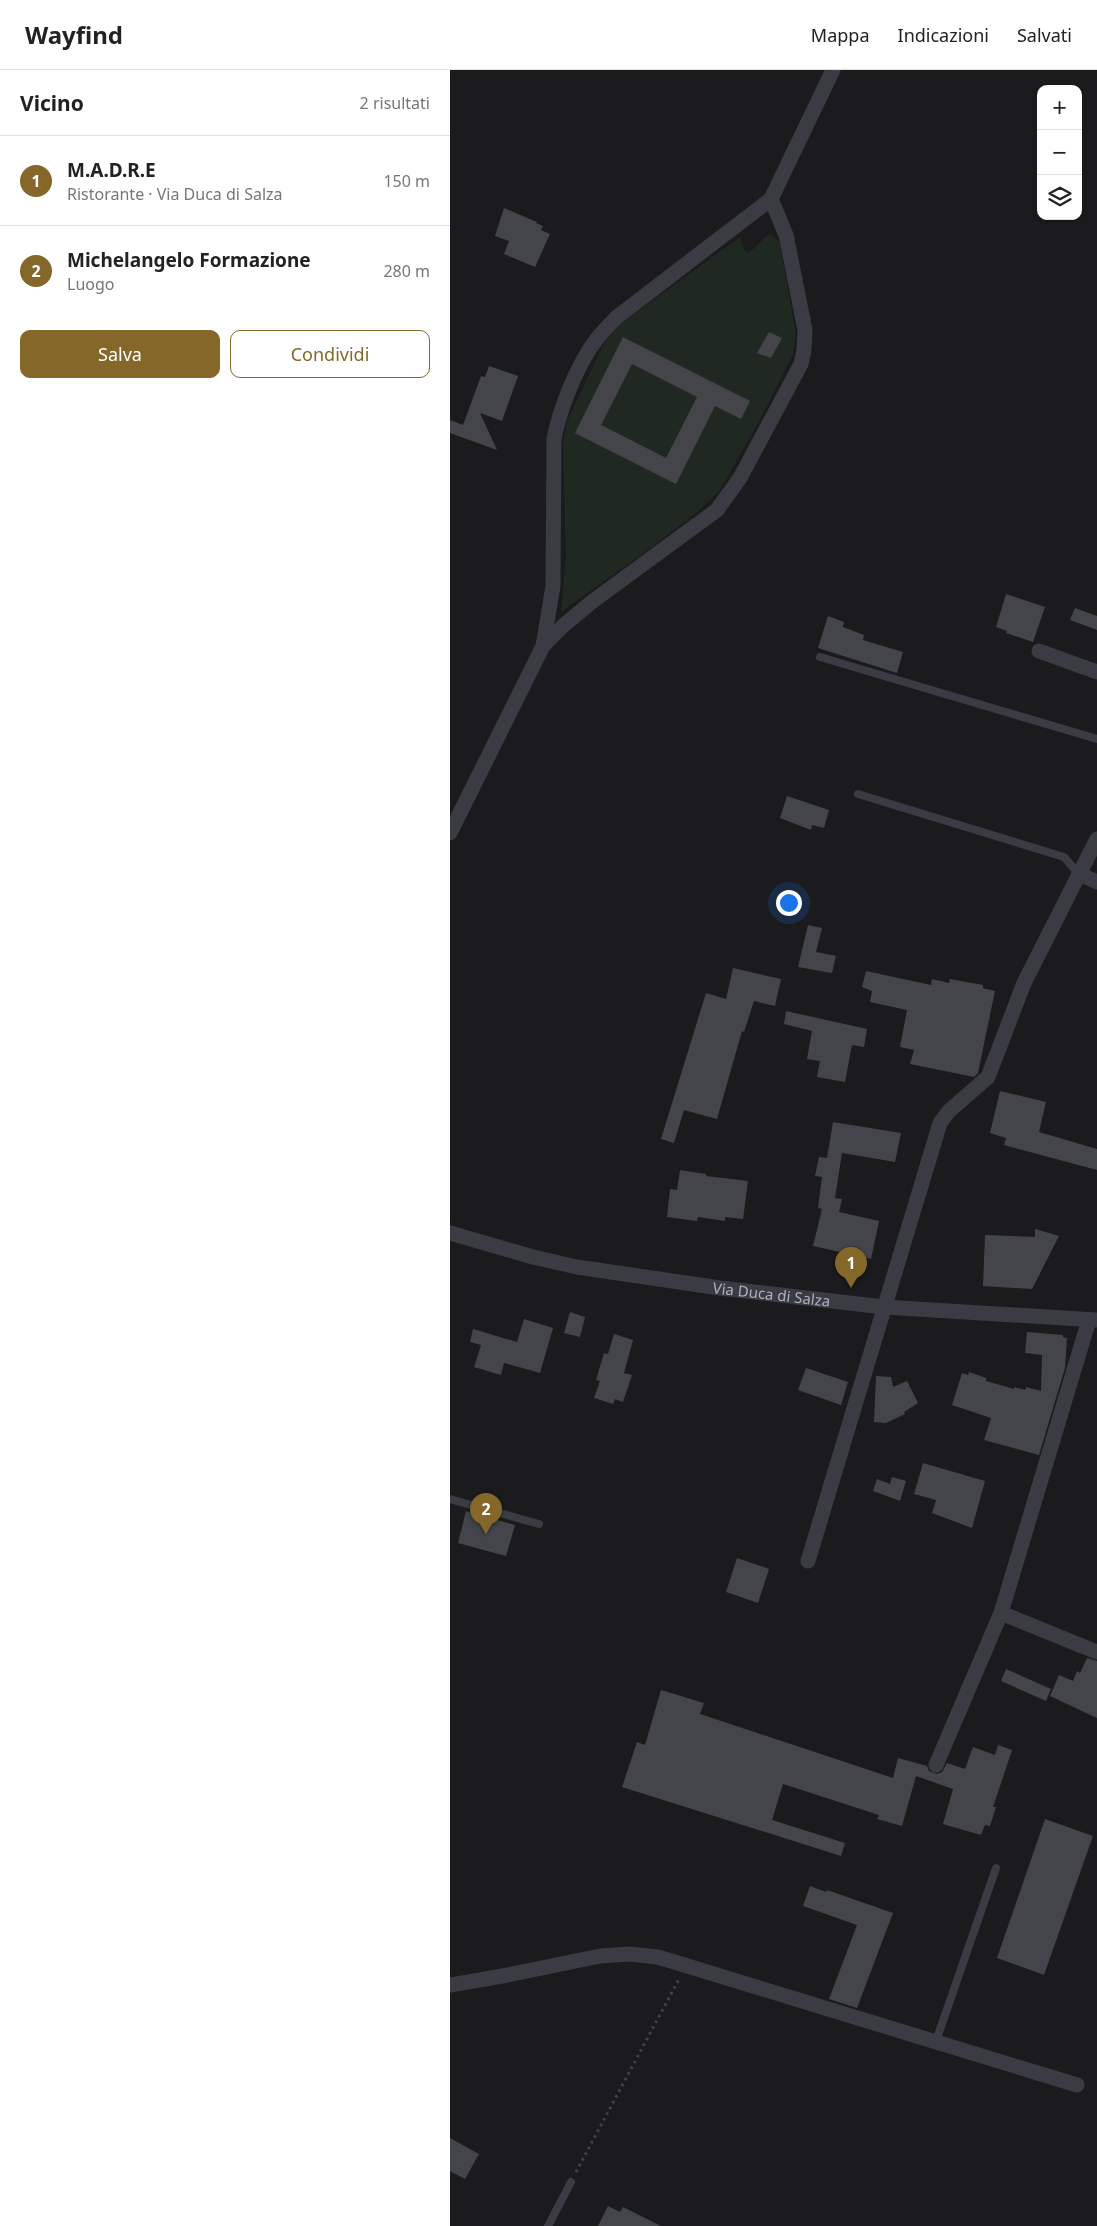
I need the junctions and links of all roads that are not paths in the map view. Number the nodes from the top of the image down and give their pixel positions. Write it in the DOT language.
graph roads {
  1 [pos="833,70"];
  2 [pos="770,198"];
  3 [pos="543,646"];
  4 [pos="1039,651"];
  5 [pos="820,657"];
  6 [pos="1097,672"];
  7 [pos="1097,739"];
  8 [pos="858,794"];
  9 [pos="450,833"];
  10 [pos="1097,839"];
  11 [pos="1079,874"];
  12 [pos="1097,882"];
  13 [pos="450,1233"];
  14 [pos="884,1307"];
  15 [pos="1093,1320"];
  16 [pos="450,1499"];
  17 [pos="540,1524"];
  18 [pos="808,1561"];
  19 [pos="1001,1613"];
  20 [pos="1097,1652"];
  21 [pos="936,1765"];
  22 [pos="996,1868"];
  23 [pos="450,1985"];
  24 [pos="936,2041"];
  25 [pos="1077,2084"];
  26 [pos="571,2182"];
  27 [pos="548,2226"];
  1 -- 2 [label="street"];
  2 -- 3 [label="street"];
  2 -- 3 [label="street"];
  3 -- 9 [label="street"];
  4 -- 6 [label="street"];
  5 -- 7 [label="lane"];
  8 -- 11 [label="lane"];
  10 -- 11 [label="street"];
  11 -- 12 [label="street"];
  11 -- 14 [label="street"];
  13 -- 14 [label="street, Via Duca di Salza"];
  14 -- 15 [label="street, Via Duca di Salza"];
  14 -- 18 [label="street"];
  15 -- 19 [label="street"];
  16 -- 17 [label="lane"];
  19 -- 20 [label="street"];
  19 -- 21 [label="street"];
  22 -- 24 [label="lane"];
  23 -- 24 [label="street"];
  24 -- 25 [label="street"];
  26 -- 27 [label="lane"];
}
